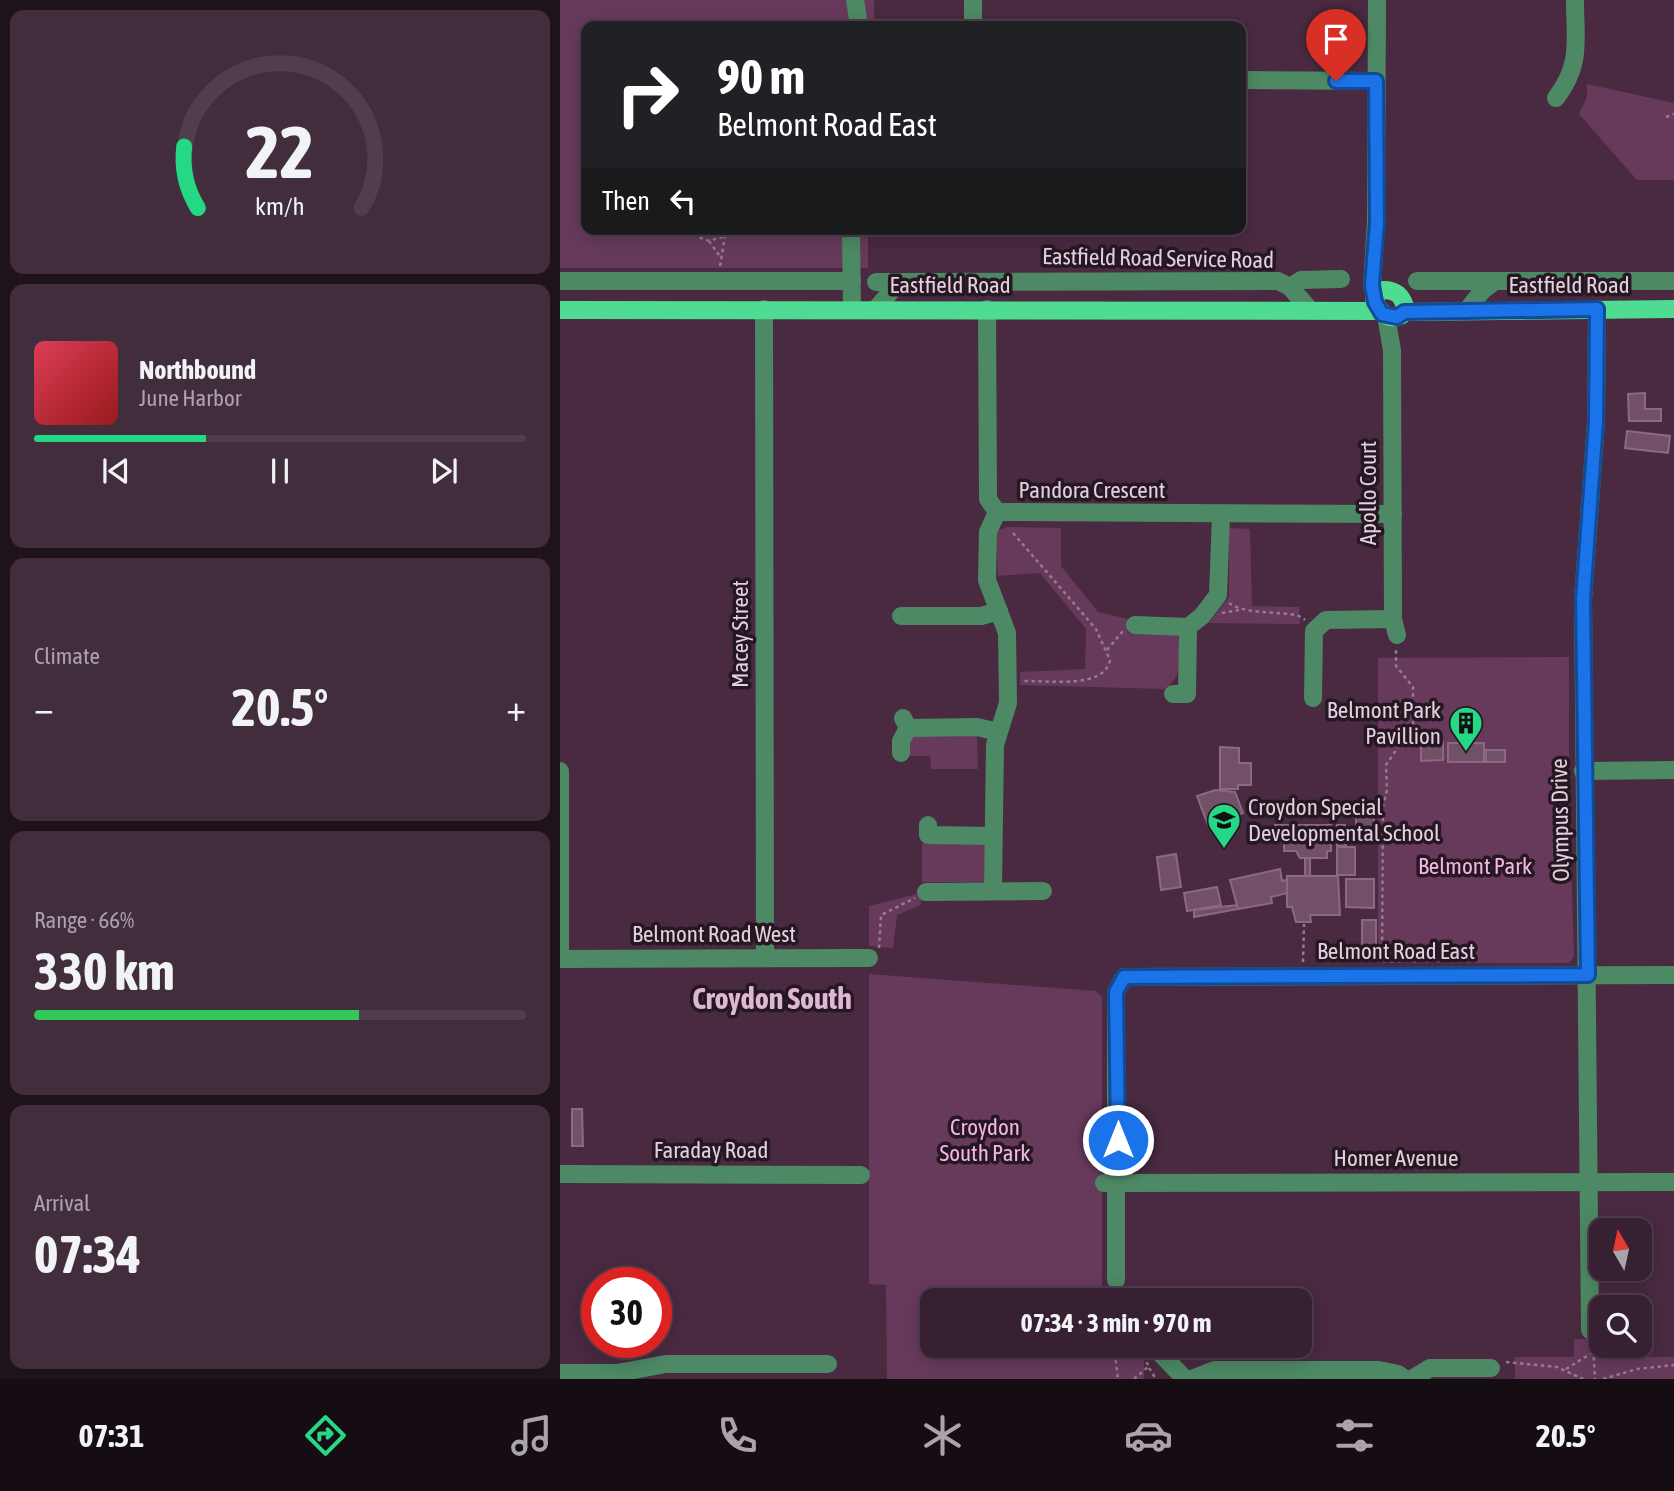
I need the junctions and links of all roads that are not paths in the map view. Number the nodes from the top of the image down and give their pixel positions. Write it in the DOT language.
graph roads {
  1 [pos="855,0"];
  2 [pos="973,0"];
  3 [pos="1377,0"];
  4 [pos="1575,0"];
  5 [pos="858,21"];
  6 [pos="973,21"];
  7 [pos="1246,80"];
  8 [pos="1376,81"];
  9 [pos="1556,98"];
  10 [pos="852,235"];
  11 [pos="1341,279"];
  12 [pos="560,281"];
  13 [pos="852,281"];
  14 [pos="1417,281"];
  15 [pos="1495,281"];
  16 [pos="1674,281"];
  17 [pos="876,282"];
  18 [pos="899,282"];
  19 [pos="1290,287"];
  20 [pos="1389,304"];
  21 [pos="764,309"];
  22 [pos="852,309"];
  23 [pos="987,309"];
  24 [pos="1309,309"];
  25 [pos="1466,309"];
  26 [pos="1597,309"];
  27 [pos="1674,309"];
  28 [pos="560,310"];
  29 [pos="876,310"];
  30 [pos="997,512"];
  31 [pos="1393,514"];
  32 [pos="1221,515"];
  33 [pos="999,611"];
  34 [pos="901,616"];
  35 [pos="1133,623"];
  36 [pos="1188,627"];
  37 [pos="1173,694"];
  38 [pos="1313,698"];
  39 [pos="998,732"];
  40 [pos="901,753"];
  41 [pos="1674,770"];
  42 [pos="560,771"];
  43 [pos="1583,771"];
  44 [pos="928,825"];
  45 [pos="993,836"];
  46 [pos="993,890"];
  47 [pos="1043,891"];
  48 [pos="926,892"];
  49 [pos="560,958"];
  50 [pos="765,958"];
  51 [pos="874,958"];
  52 [pos="1588,975"];
  53 [pos="1674,975"];
  54 [pos="560,1174"];
  55 [pos="861,1175"];
  56 [pos="1588,1182"];
  57 [pos="1674,1182"];
  58 [pos="1111,1183"];
  59 [pos="1110,1287"];
  60 [pos="1590,1295"];
  61 [pos="1155,1361"];
  62 [pos="828,1364"];
  63 [pos="1495,1370"];
  64 [pos="761,1372"];
  65 [pos="567,1375"];
  66 [pos="1185,1379"];
  67 [pos="1192,1379"];
  68 [pos="1405,1379"];
  69 [pos="1412,1379"];
  1 -- 5 [label="street"];
  2 -- 6 [label="street"];
  3 -- 8 [label="street, Apollo Court"];
  4 -- 9 [label="street"];
  7 -- 8 [label="street"];
  8 -- 20 [label="street, Apollo Court"];
  10 -- 13 [label="street"];
  11 -- 19 [label="street, Eastfield Road Service Road"];
  12 -- 13 [label="street"];
  13 -- 22 [label="street"];
  14 -- 15 [label="street"];
  15 -- 16 [label="street"];
  15 -- 25 [label="street"];
  17 -- 18 [label="street, Eastfield Road Service Road"];
  18 -- 19 [label="street, Eastfield Road Service Road"];
  18 -- 29 [label="street"];
  19 -- 24 [label="street, Eastfield Road Service Road"];
  20 -- 24 [label="main road, Eastfield Road"];
  20 -- 25 [label="main road, Eastfield Road"];
  20 -- 31 [label="street, Apollo Court"];
  21 -- 22 [label="main road, Eastfield Road"];
  21 -- 28 [label="main road, Eastfield Road"];
  21 -- 50 [label="street, Macey Street"];
  22 -- 29 [label="main road, Eastfield Road"];
  23 -- 24 [label="main road, Eastfield Road"];
  23 -- 29 [label="main road, Eastfield Road"];
  23 -- 30 [label="street, Pandora Crescent"];
  25 -- 26 [label="main road, Eastfield Road"];
  26 -- 27 [label="main road, Eastfield Road"];
  26 -- 43 [label="street, Olympus Drive"];
  30 -- 32 [label="street, Pandora Crescent"];
  30 -- 33 [label="street"];
  31 -- 32 [label="street, Pandora Crescent"];
  31 -- 38 [label="street, Apollo Court"];
  32 -- 36 [label="street"];
  33 -- 34 [label="street"];
  33 -- 39 [label="street"];
  35 -- 36 [label="street"];
  36 -- 37 [label="street"];
  39 -- 40 [label="street"];
  39 -- 45 [label="street"];
  41 -- 43 [label="street"];
  42 -- 49 [label="street"];
  43 -- 52 [label="street, Olympus Drive"];
  44 -- 45 [label="street"];
  45 -- 46 [label="street"];
  46 -- 47 [label="street"];
  46 -- 48 [label="street"];
  49 -- 50 [label="street, Belmont Road West"];
  50 -- 51 [label="street, Belmont Road West"];
  52 -- 53 [label="street, Belmont Road East"];
  52 -- 56 [label="street, Olympus Drive"];
  52 -- 58 [label="street, Belmont Road East"];
  54 -- 55 [label="street, Faraday Road"];
  56 -- 57 [label="street, Homer Avenue"];
  56 -- 58 [label="street, Homer Avenue"];
  56 -- 60 [label="street, Olympus Drive"];
  58 -- 59 [label="street"];
  61 -- 66 [label="street"];
  62 -- 64 [label="street"];
  63 -- 69 [label="street"];
  64 -- 65 [label="street"];
  67 -- 68 [label="street"];
}
